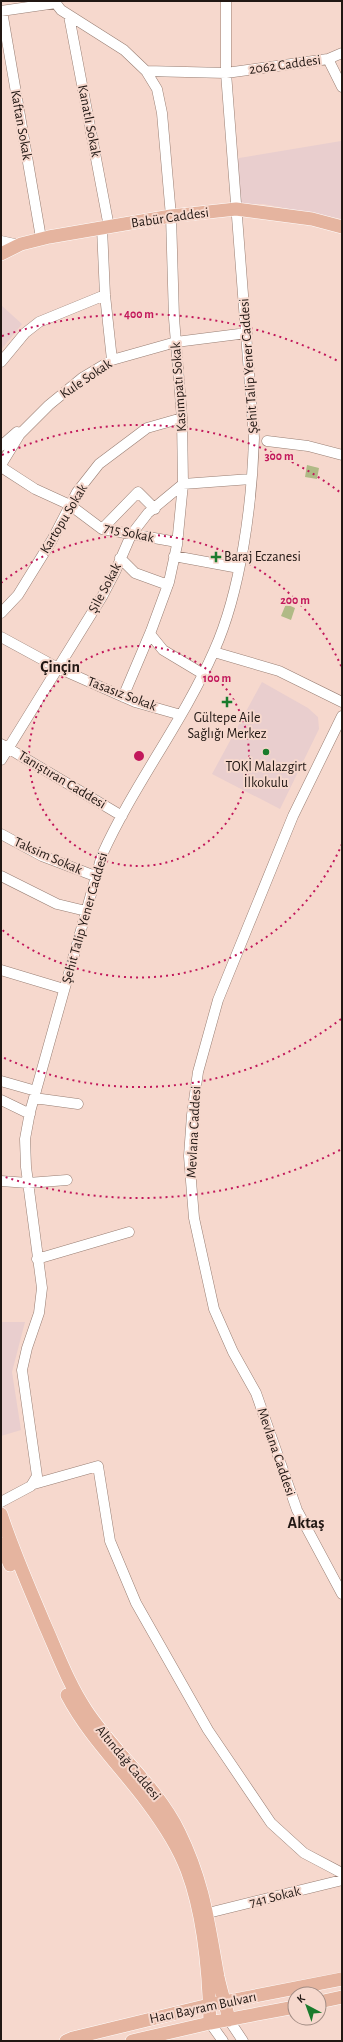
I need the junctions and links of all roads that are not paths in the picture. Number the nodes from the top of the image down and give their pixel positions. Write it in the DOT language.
graph roads {
  1 [pos="55,2"];
  2 [pos="223,2"];
  3 [pos="1,11"];
  4 [pos="69,16"];
  5 [pos="342,53"];
  6 [pos="328,59"];
  7 [pos="146,71"];
  8 [pos="226,73"];
  9 [pos="342,88"];
  10 [pos="236,209"];
  11 [pos="171,216"];
  12 [pos="105,227"];
  13 [pos="342,227"];
  14 [pos="41,238"];
  15 [pos="1,241"];
  16 [pos="19,245"];
  17 [pos="1,254"];
  18 [pos="105,295"];
  19 [pos="247,333"];
  20 [pos="176,342"];
  21 [pos="112,360"];
  22 [pos="1,362"];
  23 [pos="182,418"];
  24 [pos="31,422"];
  25 [pos="267,441"];
  26 [pos="1,446"];
  27 [pos="342,455"];
  28 [pos="1,466"];
  29 [pos="251,479"];
  30 [pos="183,484"];
  31 [pos="70,505"];
  32 [pos="154,509"];
  33 [pos="102,530"];
  34 [pos="131,535"];
  35 [pos="177,542"];
  36 [pos="174,556"];
  37 [pos="120,558"];
  38 [pos="239,568"];
  39 [pos="168,585"];
  40 [pos="1,613"];
  41 [pos="150,634"];
  42 [pos="1,637"];
  43 [pos="214,652"];
  44 [pos="58,668"];
  45 [pos="203,674"];
  46 [pos="123,697"];
  47 [pos="342,702"];
  48 [pos="181,715"];
  49 [pos="342,716"];
  50 [pos="4,746"];
  51 [pos="1,760"];
  52 [pos="122,816"];
  53 [pos="1,834"];
  54 [pos="1,876"];
  55 [pos="95,876"];
  56 [pos="86,911"];
  57 [pos="2,974"];
  58 [pos="64,989"];
  59 [pos="1,1081"];
  60 [pos="35,1095"];
  61 [pos="1,1100"];
  62 [pos="78,1104"];
  63 [pos="30,1114"];
  64 [pos="67,1180"];
  65 [pos="1,1181"];
  66 [pos="28,1183"];
  67 [pos="129,1232"];
  68 [pos="38,1259"];
  69 [pos="34,1484"];
  70 [pos="1,1502"];
  71 [pos="1,1514"];
  72 [pos="1,1544"];
  73 [pos="342,1594"];
  74 [pos="342,1873"];
  75 [pos="342,1880"];
  76 [pos="208,1913"];
  77 [pos="342,1979"];
  78 [pos="342,1997"];
  79 [pos="327,2000"];
  80 [pos="225,2003"];
  81 [pos="210,2005"];
  82 [pos="287,2009"];
  83 [pos="229,2020"];
  84 [pos="210,2023"];
  85 [pos="66,2041"];
  86 [pos="132,2041"];
  87 [pos="223,2041"];
  88 [pos="243,2041"];
  1 -- 3 [label="street"];
  1 -- 4 [label="street, Kasımpatı Sokak"];
  2 -- 8 [label="street, Şehit Talip Yener Caddesi"];
  3 -- 14 [label="street, Kaftan Sokak"];
  4 -- 7 [label="street, Kasımpatı Sokak"];
  4 -- 12 [label="street, Kanatlı Sokak"];
  5 -- 6 [label="street, 2062 Caddesi"];
  6 -- 8 [label="street, 2062 Caddesi"];
  6 -- 9 [label="street"];
  7 -- 8 [label="street, 2062 Caddesi"];
  7 -- 11 [label="street, Kasımpatı Sokak"];
  8 -- 10 [label="street, Şehit Talip Yener Caddesi"];
  10 -- 11 [label="main road, Babür Caddesi"];
  10 -- 13 [label="main road, Babür Caddesi"];
  10 -- 19 [label="street, Şehit Talip Yener Caddesi"];
  11 -- 12 [label="main road, Babür Caddesi"];
  11 -- 20 [label="street, Kasımpatı Sokak"];
  12 -- 14 [label="main road, Babür Caddesi"];
  12 -- 18 [label="street, Kanatlı Sokak"];
  14 -- 16 [label="main road, Babür Caddesi"];
  15 -- 16 [label="street"];
  16 -- 17 [label="main road, Babür Caddesi"];
  18 -- 21 [label="street, Kanatlı Sokak"];
  18 -- 22 [label="street"];
  19 -- 20 [label="street, Kule Sokak"];
  19 -- 29 [label="street, Şehit Talip Yener Caddesi"];
  20 -- 21 [label="street, Kule Sokak"];
  20 -- 23 [label="street, Kasımpatı Sokak"];
  21 -- 24 [label="street, Kule Sokak"];
  23 -- 30 [label="street, Kasımpatı Sokak"];
  23 -- 31 [label="street, Kartopu Sokak"];
  24 -- 26 [label="street"];
  24 -- 28 [label="street, Kule Sokak"];
  25 -- 27 [label="street"];
  28 -- 31 [label="street, 715 Sokak"];
  29 -- 30 [label="street"];
  29 -- 38 [label="street, Şehit Talip Yener Caddesi"];
  30 -- 32 [label="street, Şile Sokak"];
  30 -- 35 [label="street, Kasımpatı Sokak"];
  31 -- 33 [label="street, 715 Sokak"];
  31 -- 40 [label="street, Kartopu Sokak"];
  32 -- 33 [label="street"];
  32 -- 34 [label="street, Şile Sokak"];
  33 -- 34 [label="street, 715 Sokak"];
  34 -- 35 [label="street, 715 Sokak"];
  34 -- 37 [label="street, Şile Sokak"];
  35 -- 36 [label="street, Kasımpatı Sokak"];
  36 -- 38 [label="street"];
  36 -- 39 [label="street, Kasımpatı Sokak"];
  37 -- 39 [label="street"];
  37 -- 44 [label="street, Şile Sokak"];
  38 -- 43 [label="street, Şehit Talip Yener Caddesi"];
  39 -- 41 [label="street, Kasımpatı Sokak"];
  41 -- 45 [label="street"];
  41 -- 46 [label="street, Kasımpatı Sokak"];
  42 -- 44 [label="street, Tasasız Sokak"];
  43 -- 45 [label="street, Şehit Talip Yener Caddesi"];
  43 -- 47 [label="street"];
  44 -- 46 [label="street, Tasasız Sokak"];
  44 -- 50 [label="street, Şile Sokak"];
  45 -- 48 [label="street, Şehit Talip Yener Caddesi"];
  46 -- 48 [label="street, Tasasız Sokak"];
  48 -- 52 [label="street, Şehit Talip Yener Caddesi"];
  49 -- 73 [label="street, Mevlana Caddesi"];
  50 -- 51 [label="street, Şile Sokak"];
  50 -- 52 [label="street, Tanıştıran Caddesi"];
  52 -- 55 [label="street, Şehit Talip Yener Caddesi"];
  53 -- 55 [label="street, Taksim Sokak"];
  54 -- 56 [label="street"];
  55 -- 56 [label="street, Şehit Talip Yener Caddesi"];
  56 -- 58 [label="street, Şehit Talip Yener Caddesi"];
  57 -- 58 [label="street"];
  58 -- 60 [label="street, Şehit Talip Yener Caddesi"];
  59 -- 60 [label="street"];
  60 -- 62 [label="street"];
  60 -- 63 [label="street, Şehit Talip Yener Caddesi"];
  61 -- 63 [label="street"];
  63 -- 66 [label="street, Şehit Talip Yener Caddesi"];
  64 -- 66 [label="street"];
  65 -- 66 [label="street"];
  66 -- 68 [label="street, Şehit Talip Yener Caddesi"];
  67 -- 68 [label="street"];
  68 -- 69 [label="street, Şehit Talip Yener Caddesi"];
  69 -- 70 [label="street"];
  69 -- 74 [label="street"];
  71 -- 76 [label="main road, Altındağ Caddesi"];
  72 -- 81 [label="main road, Altındağ Caddesi"];
  75 -- 76 [label="street, 741 Sokak"];
  76 -- 80 [label="main road, Altındağ Caddesi"];
  77 -- 80 [label="main road, Hacı Bayram Bulvarı"];
  78 -- 79 [label="main road"];
  80 -- 81 [label="main road, Hacı Bayram Bulvarı"];
  80 -- 83 [label="main road, Altındağ Caddesi"];
  81 -- 84 [label="main road, Altındağ Caddesi"];
  81 -- 85 [label="main road, Hacı Bayram Bulvarı"];
  82 -- 83 [label="main road, Hacı Bayram Bulvarı"];
  83 -- 84 [label="main road, Hacı Bayram Bulvarı"];
  83 -- 88 [label="street"];
  84 -- 86 [label="main road, Hacı Bayram Bulvarı"];
  84 -- 87 [label="street"];
}
